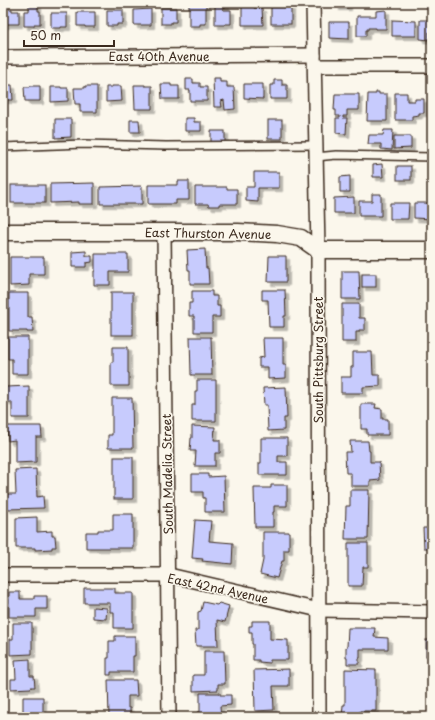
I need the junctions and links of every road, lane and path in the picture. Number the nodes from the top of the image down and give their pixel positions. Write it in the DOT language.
graph roads {
  1 [pos="314,3"];
  2 [pos="3,57"];
  3 [pos="315,60"];
  4 [pos="432,66"];
  5 [pos="3,148"];
  6 [pos="316,151"];
  7 [pos="432,157"];
  8 [pos="3,232"];
  9 [pos="164,232"];
  10 [pos="318,250"];
  11 [pos="432,250"];
  12 [pos="3,575"];
  13 [pos="168,575"];
  14 [pos="318,610"];
  15 [pos="432,612"];
  16 [pos="169,717"];
  17 [pos="319,717"];
  1 -- 3 [label="street, South Pittsburg Street"];
  2 -- 3 [label="street, East 40th Avenue"];
  3 -- 4 [label="street, East 40th Avenue"];
  3 -- 6 [label="street, South Pittsburg Street"];
  5 -- 6 [label="lane"];
  6 -- 7 [label="lane"];
  6 -- 10 [label="street, South Pittsburg Street"];
  8 -- 9 [label="street, East Thurston Avenue"];
  9 -- 10 [label="street, East Thurston Avenue"];
  9 -- 13 [label="street, South Madelia Street"];
  10 -- 11 [label="street"];
  10 -- 14 [label="street, South Pittsburg Street"];
  12 -- 13 [label="street, East 42nd Avenue"];
  13 -- 14 [label="street, East 42nd Avenue"];
  13 -- 16 [label="street, South Madelia Street"];
  14 -- 15 [label="street, East 42nd Avenue"];
  14 -- 17 [label="street, South Pittsburg Street"];
}
